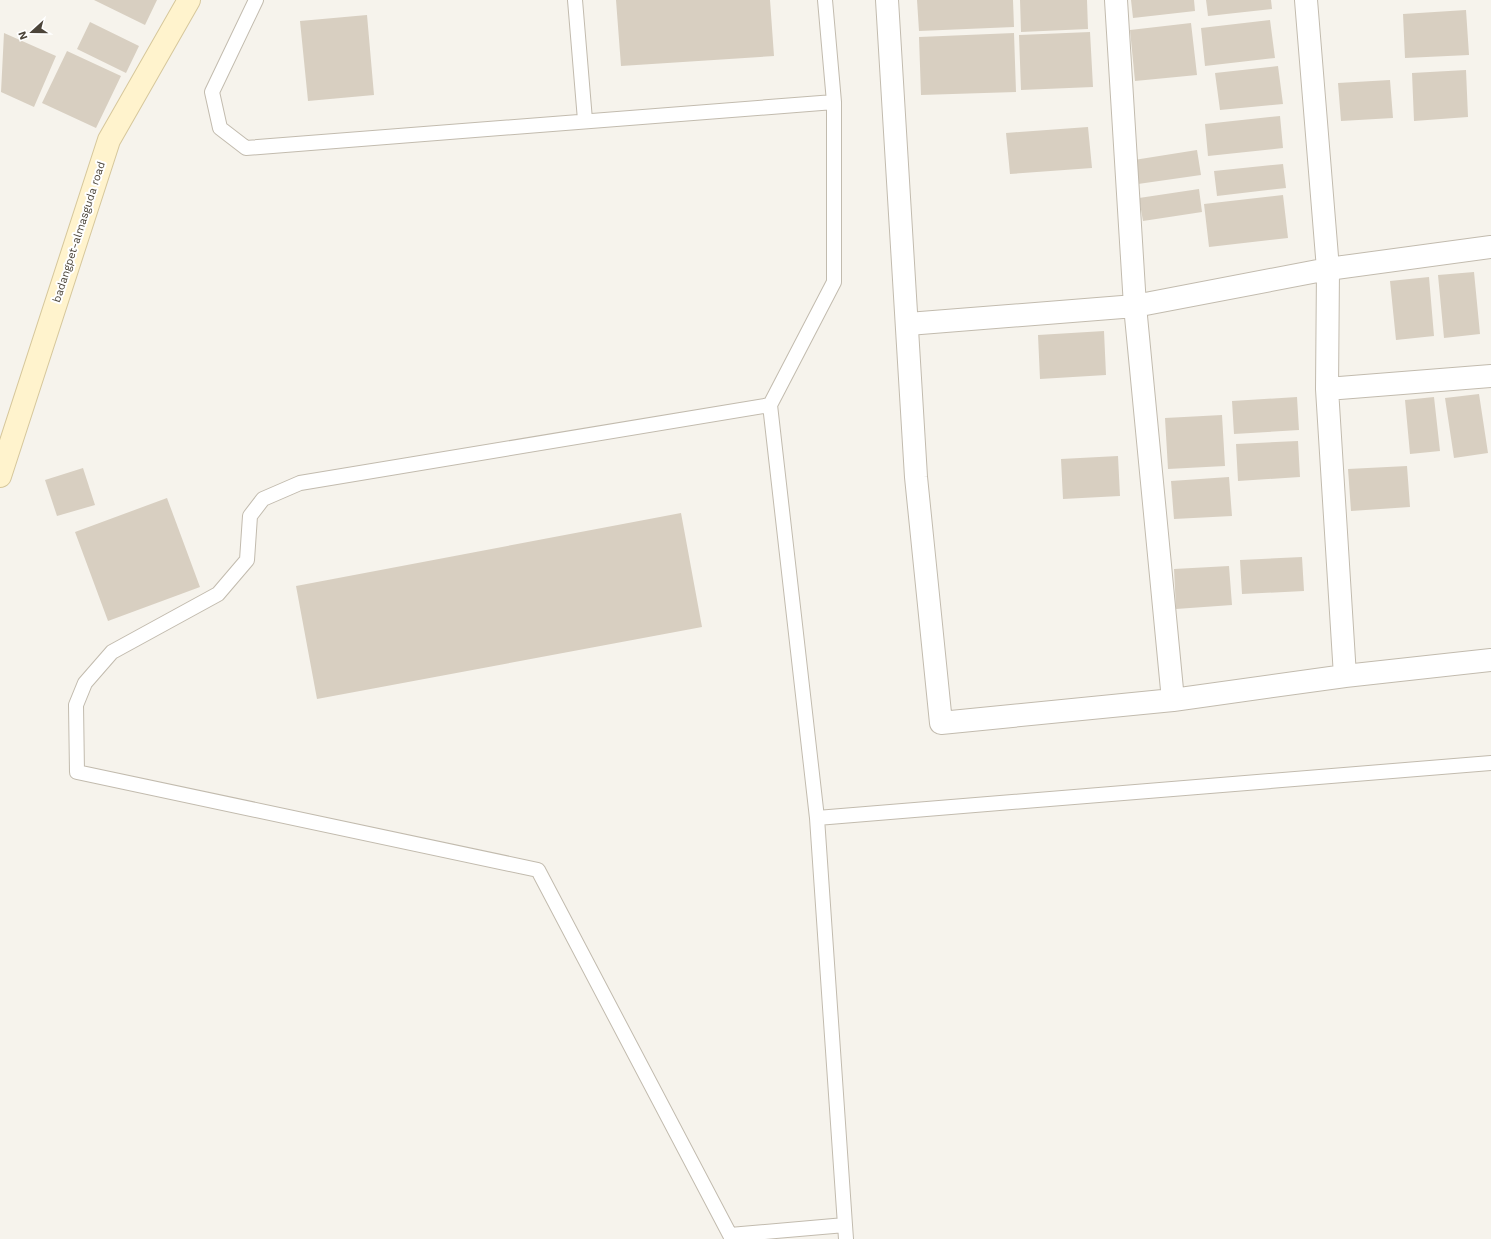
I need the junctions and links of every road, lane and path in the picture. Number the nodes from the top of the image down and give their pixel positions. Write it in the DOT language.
graph roads {
  1 [pos="188,0"];
  2 [pos="256,0"];
  3 [pos="575,0"];
  4 [pos="825,0"];
  5 [pos="887,0"];
  6 [pos="1116,0"];
  7 [pos="1306,0"];
  8 [pos="834,102"];
  9 [pos="585,120"];
  10 [pos="1491,247"];
  11 [pos="1328,269"];
  12 [pos="1136,306"];
  13 [pos="908,324"];
  14 [pos="1491,376"];
  15 [pos="1327,389"];
  16 [pos="770,405"];
  17 [pos="0,476"];
  18 [pos="1491,660"];
  19 [pos="1345,676"];
  20 [pos="1173,700"];
  21 [pos="1491,763"];
  22 [pos="817,818"];
  23 [pos="846,1232"];
  1 -- 17 [label="street, badangpet-almasguda road"];
  2 -- 9 [label="lane"];
  3 -- 9 [label="lane"];
  4 -- 8 [label="lane"];
  5 -- 13 [label="street"];
  6 -- 12 [label="street"];
  7 -- 11 [label="street"];
  8 -- 9 [label="lane"];
  8 -- 16 [label="lane"];
  10 -- 11 [label="street"];
  11 -- 12 [label="street"];
  11 -- 15 [label="street"];
  12 -- 13 [label="street"];
  12 -- 20 [label="street"];
  13 -- 20 [label="street"];
  14 -- 15 [label="street"];
  15 -- 19 [label="street"];
  16 -- 22 [label="lane"];
  16 -- 23 [label="lane"];
  18 -- 19 [label="street"];
  19 -- 20 [label="street"];
  21 -- 22 [label="lane"];
  22 -- 23 [label="lane"];
}
